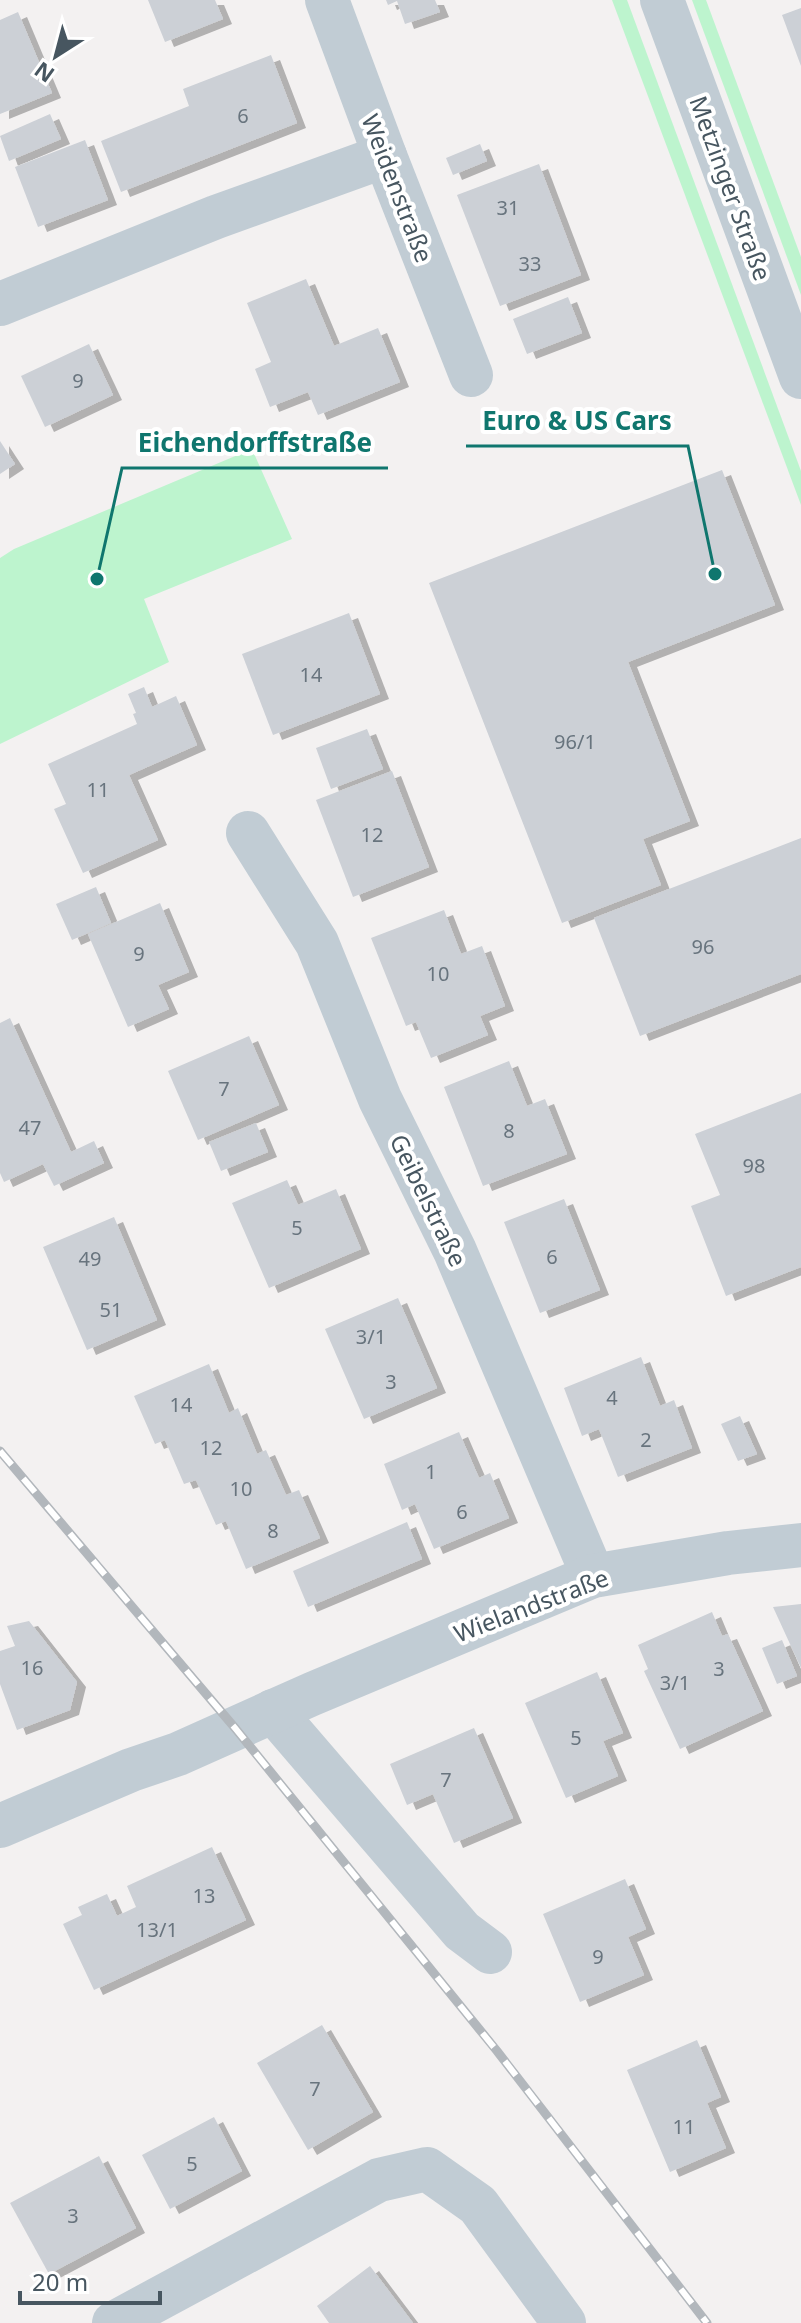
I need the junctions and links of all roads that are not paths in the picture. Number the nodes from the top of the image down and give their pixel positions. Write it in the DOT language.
graph roads {
  1 [pos="327,0"];
  2 [pos="662,0"];
  3 [pos="385,156"];
  4 [pos="3,293"];
  5 [pos="471,375"];
  6 [pos="801,377"];
  7 [pos="248,833"];
  8 [pos="801,1545"];
  9 [pos="593,1576"];
  10 [pos="273,1711"];
  11 [pos="0,1826"];
  12 [pos="490,1952"];
  13 [pos="114,2323"];
  14 [pos="564,2323"];
  1 -- 3 [label="street, Weidenstraße"];
  2 -- 6 [label="street, Metzinger Straße"];
  3 -- 4 [label="street"];
  3 -- 5 [label="street, Weidenstraße"];
  7 -- 9 [label="street, Geibelstraße"];
  8 -- 9 [label="street, Wielandstraße"];
  9 -- 10 [label="street, Wielandstraße"];
  10 -- 11 [label="street, Wielandstraße"];
  10 -- 12 [label="street"];
  13 -- 14 [label="street"];
}
